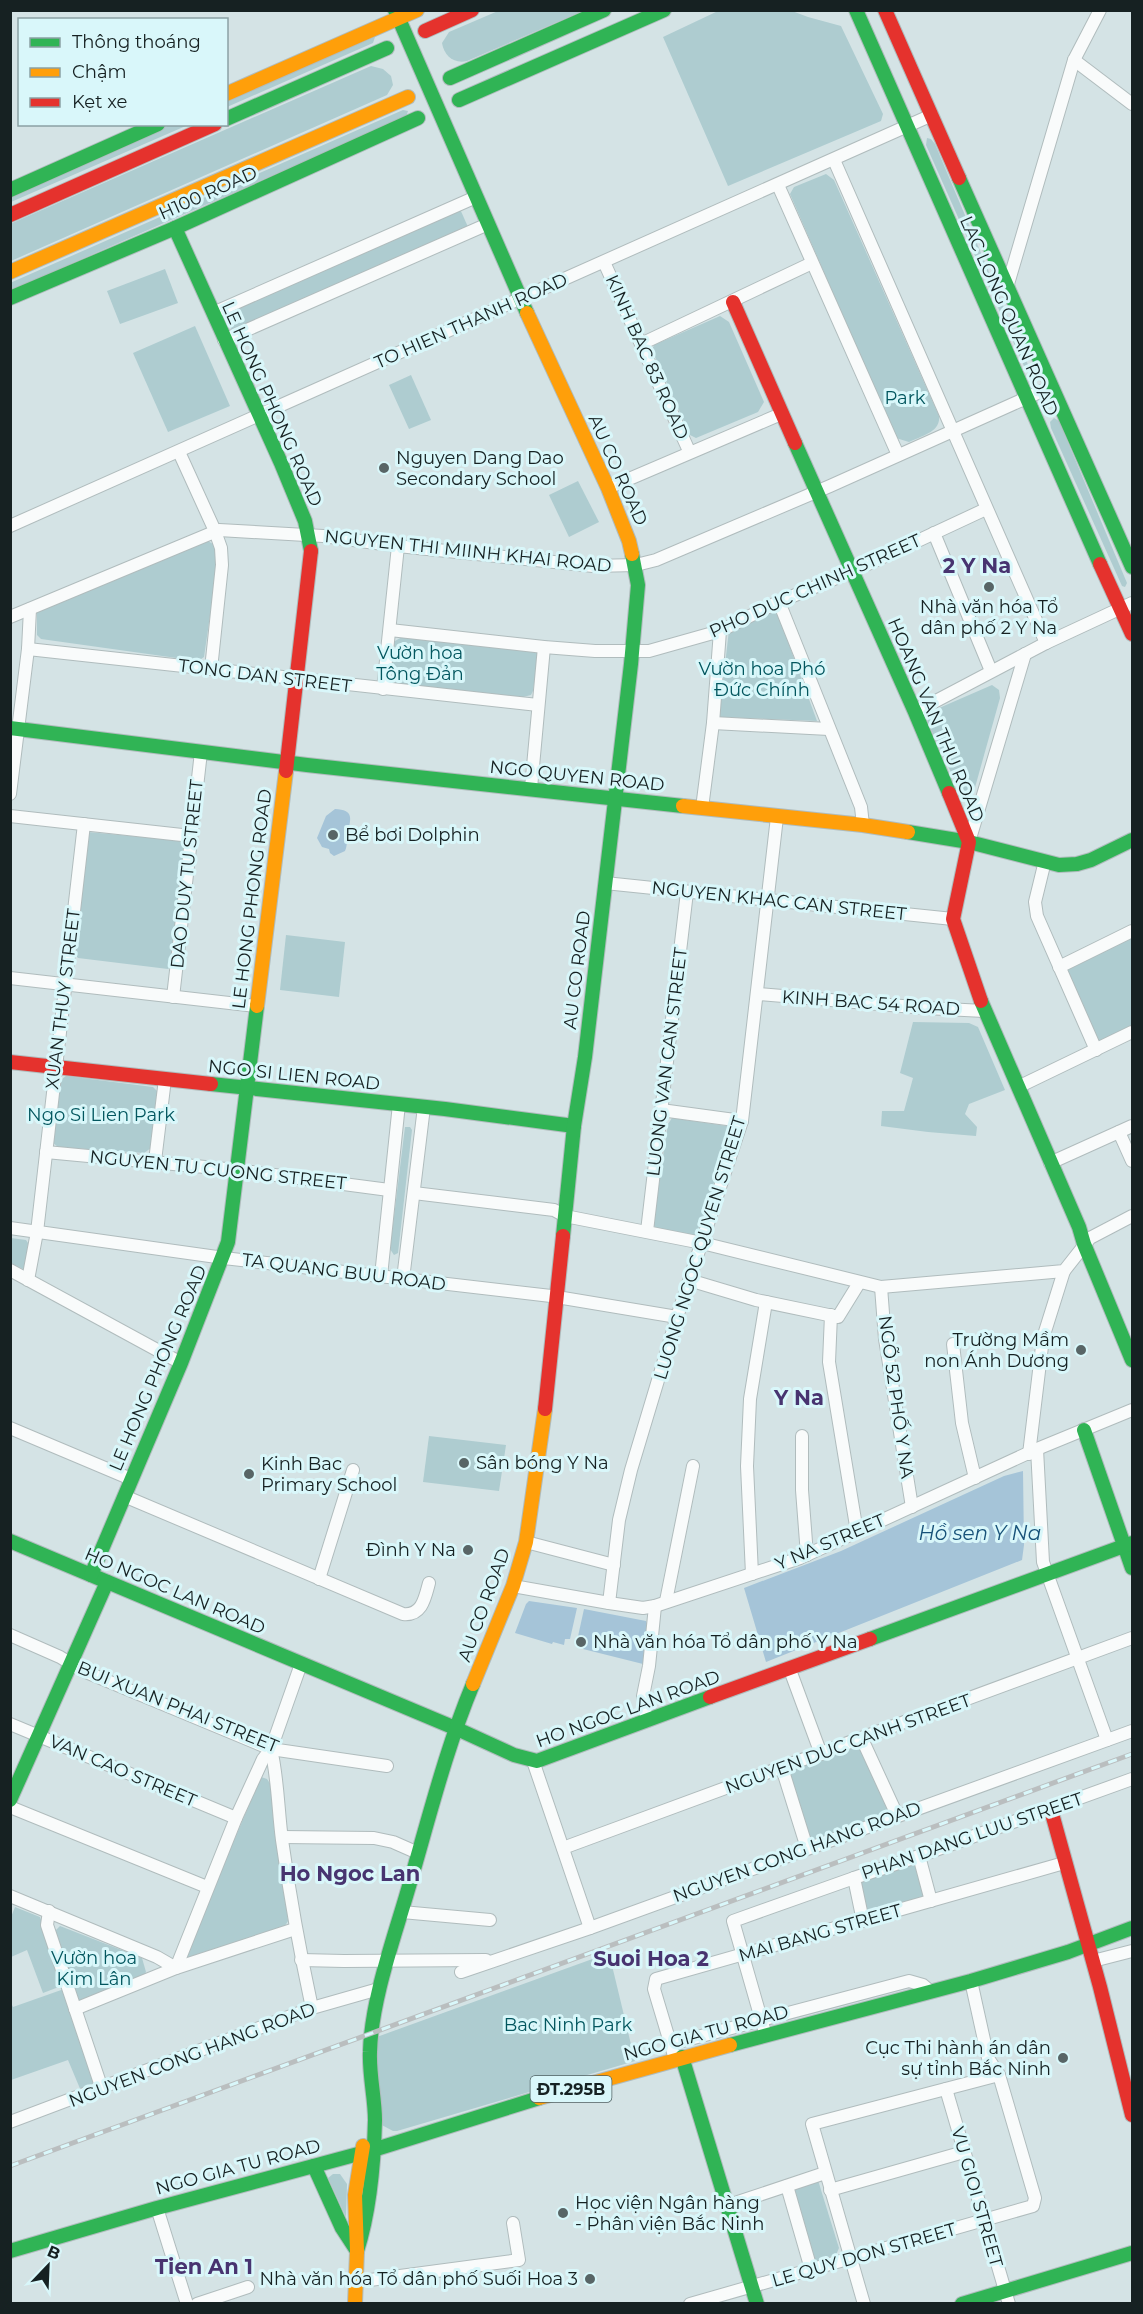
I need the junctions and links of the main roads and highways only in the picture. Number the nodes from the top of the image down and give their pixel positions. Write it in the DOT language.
graph roads {
  1 [pos="417,10"];
  2 [pos="472,10"];
  3 [pos="604,10"];
  4 [pos="664,10"];
  5 [pos="856,10"];
  6 [pos="885,10"];
  7 [pos="397,14"];
  8 [pos="426,31"];
  9 [pos="387,48"];
  10 [pos="450,78"];
  11 [pos="228,93"];
  12 [pos="408,97"];
  13 [pos="459,100"];
  14 [pos="228,118"];
  15 [pos="418,118"];
  16 [pos="154,126"];
  17 [pos="210,126"];
  18 [pos="10,190"];
  19 [pos="10,215"];
  20 [pos="176,228"];
  21 [pos="10,272"];
  22 [pos="10,298"];
  23 [pos="733,302"];
  24 [pos="1132,567"];
  25 [pos="1127,606"];
  26 [pos="1132,634"];
  27 [pos="14,728"];
  28 [pos="287,763"];
  29 [pos="614,798"];
  30 [pos="1132,840"];
  31 [pos="969,842"];
  32 [pos="10,1062"];
  33 [pos="247,1088"];
  34 [pos="574,1126"];
  35 [pos="1132,1360"];
  36 [pos="1084,1430"];
  37 [pos="10,1541"];
  38 [pos="1129,1544"];
  39 [pos="1132,1568"];
  40 [pos="90,1575"];
  41 [pos="107,1582"];
  42 [pos="455,1728"];
  43 [pos="10,1800"];
  44 [pos="1051,1810"];
  45 [pos="1132,1928"];
  46 [pos="1088,1943"];
  47 [pos="388,1959"];
  48 [pos="679,2058"];
  49 [pos="1132,2115"];
  50 [pos="368,2151"];
  51 [pos="314,2166"];
  52 [pos="10,2251"];
  53 [pos="357,2251"];
  54 [pos="1132,2253"];
  55 [pos="1007,2297"];
  56 [pos="355,2304"];
  57 [pos="757,2304"];
  58 [pos="962,2304"];
  1 -- 7 [label="main road"];
  2 -- 8 [label="main road"];
  3 -- 10 [label="main road"];
  4 -- 13 [label="main road"];
  5 -- 25 [label="main road, LAC LONG QUAN ROAD"];
  6 -- 24 [label="main road, LAC LONG QUAN ROAD"];
  7 -- 11 [label="main road"];
  7 -- 29 [label="main road, AU CO ROAD"];
  9 -- 14 [label="main road"];
  12 -- 21 [label="main road, H100 ROAD"];
  15 -- 20 [label="main road, H100 ROAD"];
  16 -- 18 [label="main road"];
  17 -- 19 [label="main road"];
  20 -- 22 [label="main road, H100 ROAD"];
  20 -- 28 [label="main road, LE HONG PHONG ROAD"];
  23 -- 31 [label="main road, HOANG VAN THU ROAD"];
  25 -- 26 [label="main road, LAC LONG QUAN ROAD"];
  27 -- 28 [label="main road, NGO QUYEN ROAD"];
  28 -- 29 [label="main road, NGO QUYEN ROAD"];
  28 -- 33 [label="main road, LE HONG PHONG ROAD"];
  29 -- 31 [label="main road, NGO QUYEN ROAD"];
  29 -- 34 [label="main road, AU CO ROAD"];
  30 -- 31 [label="main road, NGO QUYEN ROAD"];
  31 -- 35 [label="main road, HOANG VAN THU ROAD"];
  32 -- 33 [label="main road, NGO SI LIEN ROAD"];
  33 -- 34 [label="main road, NGO SI LIEN ROAD"];
  33 -- 40 [label="main road, LE HONG PHONG ROAD"];
  34 -- 42 [label="main road, AU CO ROAD"];
  36 -- 38 [label="main road"];
  37 -- 40 [label="main road, HO NGOC LAN ROAD"];
  38 -- 39 [label="main road"];
  38 -- 42 [label="main road, HO NGOC LAN ROAD"];
  40 -- 41 [label="main road, HO NGOC LAN ROAD"];
  41 -- 42 [label="main road, HO NGOC LAN ROAD"];
  41 -- 43 [label="main road"];
  42 -- 47 [label="main road, AU CO ROAD"];
  44 -- 46 [label="main road"];
  45 -- 46 [label="main road, NGO GIA TU ROAD / ĐT.295B"];
  46 -- 48 [label="main road, NGO GIA TU ROAD / ĐT.295B"];
  46 -- 49 [label="main road"];
  47 -- 50 [label="main road, AU CO ROAD"];
  47 -- 50 [label="main road, AU CO ROAD"];
  48 -- 50 [label="main road, NGO GIA TU ROAD / ĐT.295B"];
  48 -- 57 [label="main road"];
  50 -- 51 [label="main road, NGO GIA TU ROAD / ĐT.295B"];
  50 -- 53 [label="main road"];
  51 -- 52 [label="main road, NGO GIA TU ROAD / ĐT.295B"];
  51 -- 53 [label="main road"];
  53 -- 56 [label="main road"];
  54 -- 55 [label="main road"];
  55 -- 58 [label="main road"];
}
